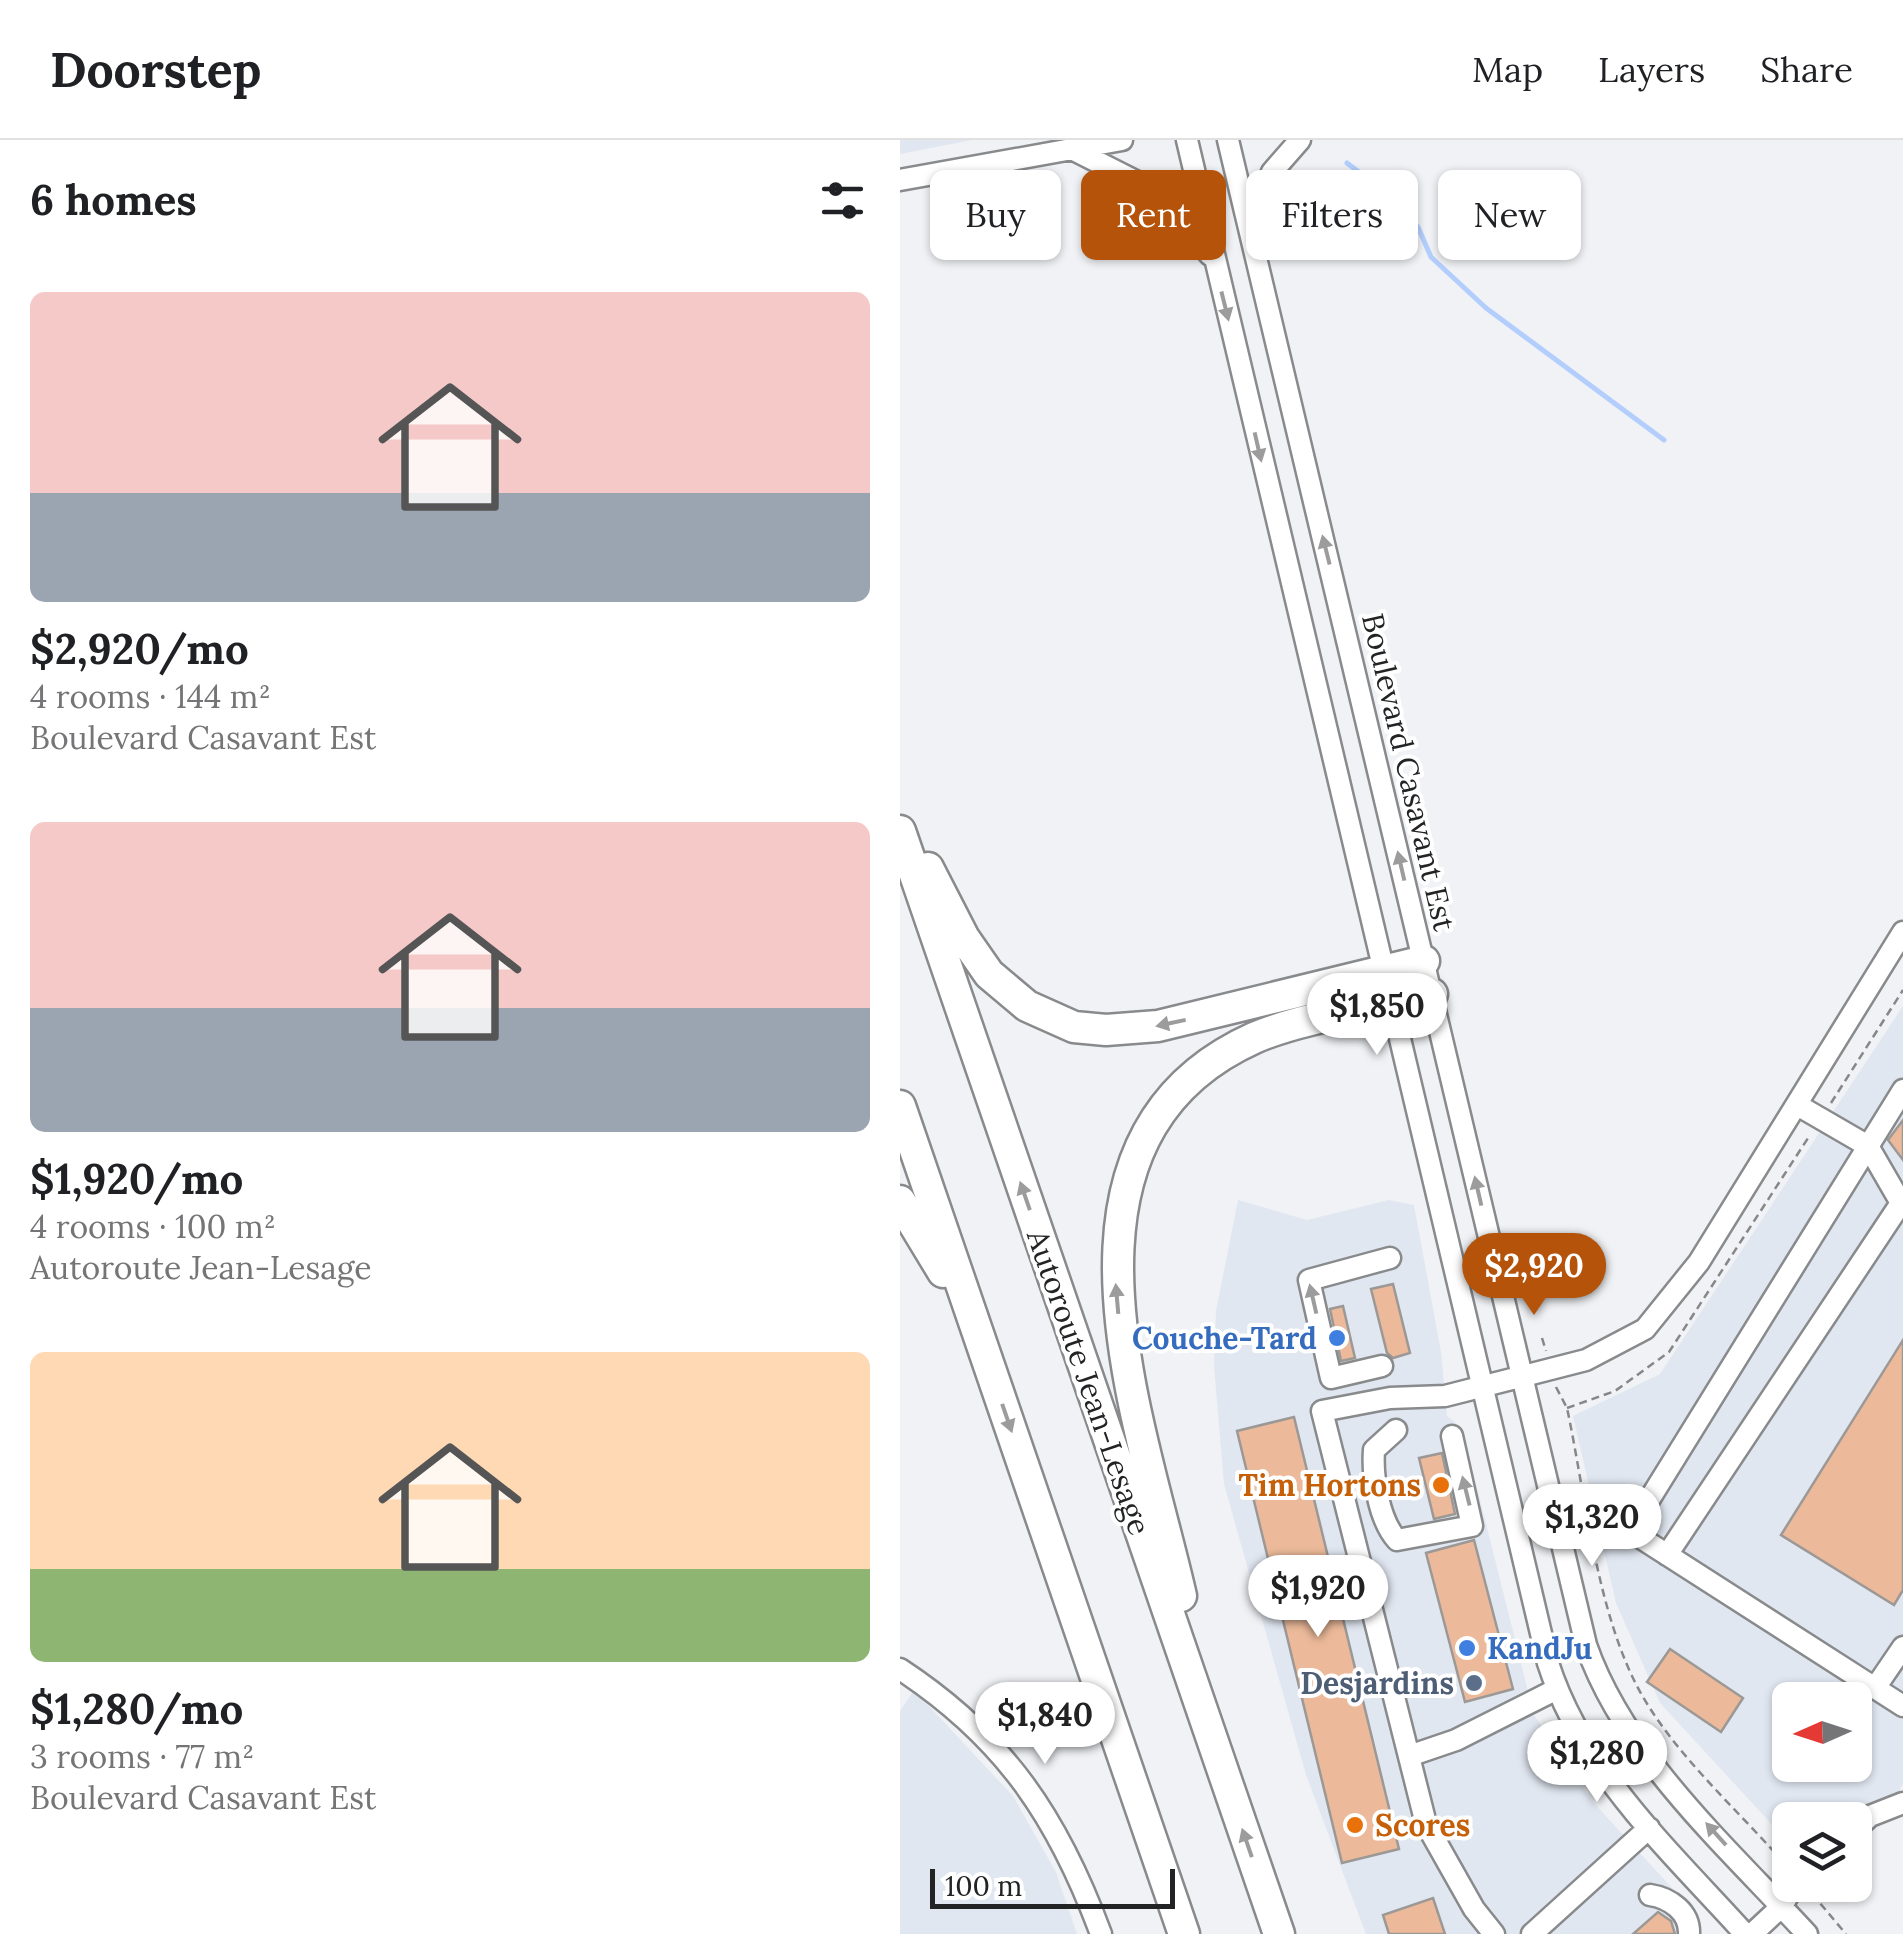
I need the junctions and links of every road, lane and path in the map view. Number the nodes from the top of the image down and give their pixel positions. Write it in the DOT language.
graph roads {
  1 [pos="1122,140"];
  2 [pos="1187,140"];
  3 [pos="1228,140"];
  4 [pos="1300,140"];
  5 [pos="1072,149"];
  6 [pos="1113,170"];
  7 [pos="1194,170"];
  8 [pos="1274,170"];
  9 [pos="900,180"];
  10 [pos="1246,214"];
  11 [pos="1214,260"];
  12 [pos="1257,260"];
  13 [pos="900,812"];
  14 [pos="900,831"];
  15 [pos="1903,932"];
  16 [pos="1424,961"];
  17 [pos="1382,972"];
  18 [pos="1903,990"];
  19 [pos="1432,994"];
  20 [pos="1390,1004"];
  21 [pos="1903,1090"];
  22 [pos="900,1106"];
  23 [pos="1799,1106"];
  24 [pos="1820,1118"];
  25 [pos="1868,1146"];
  26 [pos="900,1201"];
  27 [pos="1390,1258"];
  28 [pos="976,1326"];
  29 [pos="1382,1366"];
  30 [pos="1522,1376"];
  31 [pos="1481,1386"];
  32 [pos="1557,1393"];
  33 [pos="1567,1408"];
  34 [pos="1396,1430"];
  35 [pos="1452,1436"];
  36 [pos="1668,1555"];
  37 [pos="1903,1647"];
  38 [pos="900,1669"];
  39 [pos="1875,1688"];
  40 [pos="1556,1689"];
  41 [pos="1903,1706"];
  42 [pos="1216,1751"];
  43 [pos="1409,1756"];
  44 [pos="1903,1803"];
  45 [pos="1872,1815"];
  46 [pos="1649,1828"];
  47 [pos="1772,1850"];
  48 [pos="1650,1895"];
  49 [pos="1784,1902"];
  50 [pos="1818,1902"];
  51 [pos="1782,1906"];
  52 [pos="1100,1934"];
  53 [pos="1184,1934"];
  54 [pos="1278,1934"];
  55 [pos="1494,1934"];
  56 [pos="1532,1934"];
  57 [pos="1689,1934"];
  58 [pos="1748,1934"];
  59 [pos="1807,1934"];
  60 [pos="1846,1934"];
  1 -- 5 [label="street"];
  2 -- 7 [label="street"];
  3 -- 10 [label="street, Boulevard Casavant Est"];
  4 -- 8 [label="street"];
  5 -- 6 [label="street"];
  5 -- 9 [label="street"];
  11 -- 17 [label="street, one-way"];
  16 -- 12 [label="street, Boulevard Casavant Est, one-way"];
  17 -- 13 [label="highway, one-way"];
  42 -- 14 [label="highway, Autoroute Jean-Lesage, one-way"];
  15 -- 23 [label="street"];
  16 -- 17 [label="highway"];
  16 -- 19 [label="street, Boulevard Casavant Est"];
  17 -- 20 [label="street"];
  18 -- 24 [label="path"];
  19 -- 20 [label="highway"];
  30 -- 19 [label="street, Boulevard Casavant Est, one-way"];
  20 -- 31 [label="street"];
  42 -- 20 [label="highway, one-way"];
  21 -- 25 [label="street"];
  22 -- 28 [label="highway"];
  23 -- 24 [label="street"];
  23 -- 30 [label="street"];
  24 -- 25 [label="street"];
  24 -- 33 [label="path"];
  25 -- 36 [label="street"];
  25 -- 36 [label="street"];
  26 -- 28 [label="highway"];
  29 -- 27 [label="street, one-way"];
  28 -- 53 [label="highway, one-way"];
  30 -- 31 [label="street"];
  51 -- 30 [label="street, Boulevard Casavant Est, one-way"];
  31 -- 40 [label="street"];
  31 -- 43 [label="street"];
  32 -- 33 [label="path"];
  33 -- 47 [label="path"];
  34 -- 35 [label="street, one-way"];
  36 -- 39 [label="street"];
  37 -- 39 [label="street"];
  38 -- 52 [label="street"];
  39 -- 41 [label="street"];
  40 -- 43 [label="street"];
  40 -- 46 [label="street"];
  54 -- 42 [label="highway, Autoroute Jean-Lesage, one-way"];
  43 -- 55 [label="street"];
  44 -- 45 [label="street"];
  46 -- 56 [label="street"];
  46 -- 58 [label="street"];
  48 -- 57 [label="street"];
  49 -- 51 [label="street"];
  50 -- 60 [label="path"];
  51 -- 58 [label="street"];
  51 -- 59 [label="street, Boulevard Casavant Est"];
}
